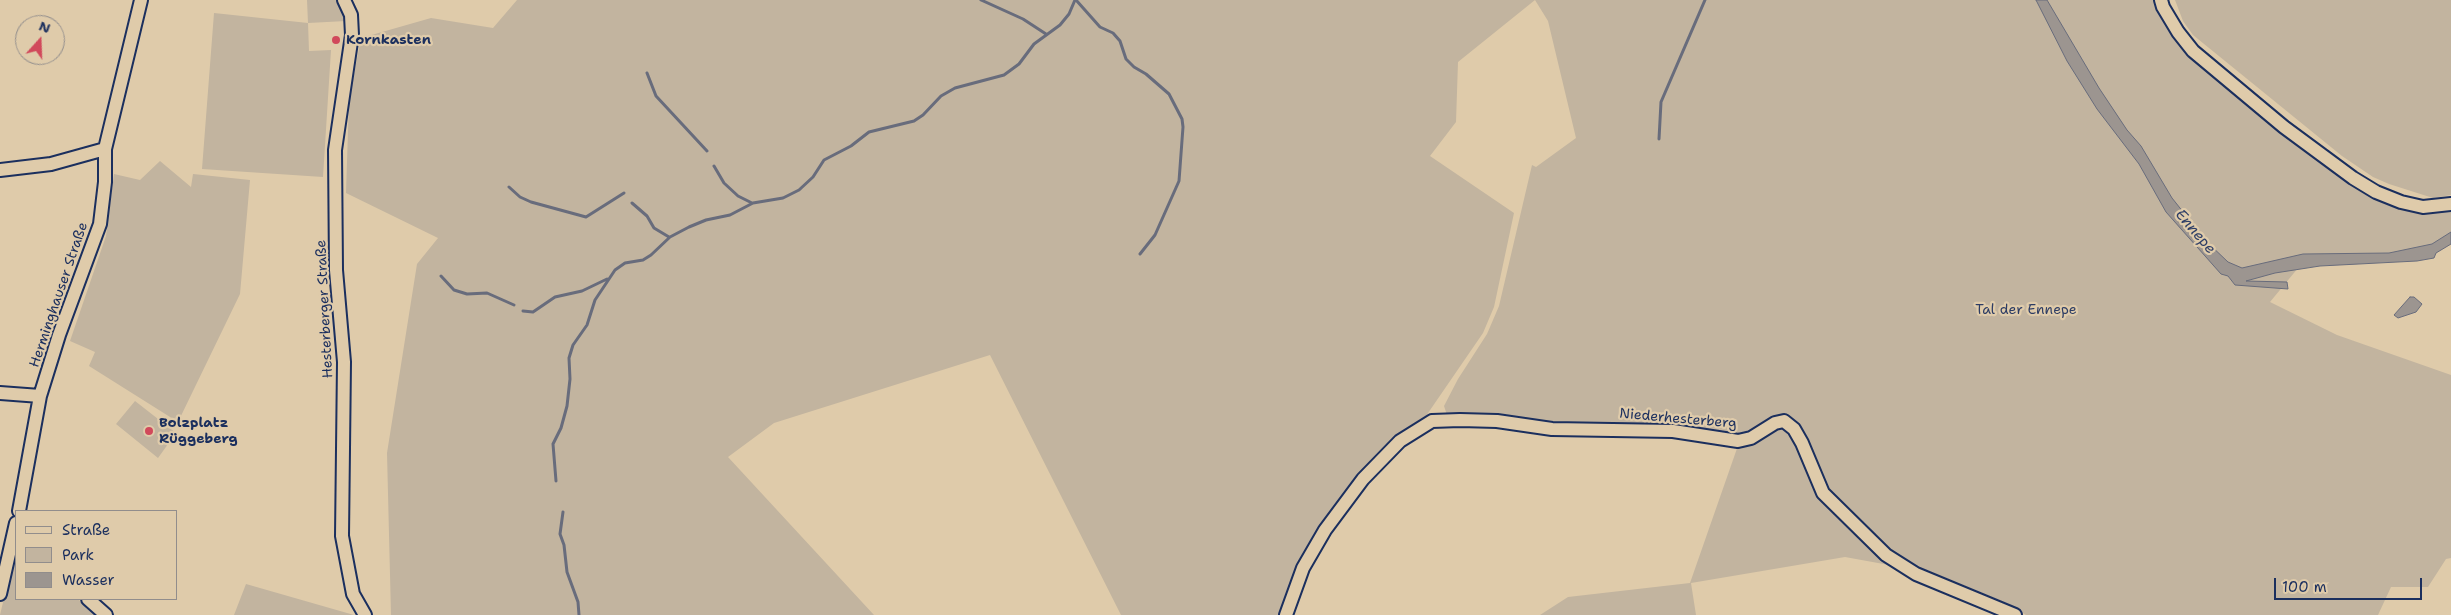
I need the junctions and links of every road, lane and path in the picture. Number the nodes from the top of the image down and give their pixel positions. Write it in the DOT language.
graph roads {
  1 [pos="141,0"];
  2 [pos="344,0"];
  3 [pos="2161,0"];
  4 [pos="105,149"];
  5 [pos="0,170"];
  6 [pos="2451,204"];
  7 [pos="0,393"];
  8 [pos="40,396"];
  9 [pos="18,510"];
  10 [pos="15,533"];
  11 [pos="0,594"];
  12 [pos="89,600"];
  13 [pos="106,615"];
  14 [pos="365,615"];
  15 [pos="1286,615"];
  16 [pos="2015,615"];
  1 -- 4 [label="street, Herminghauser Straße"];
  2 -- 14 [label="street, Hesterberger Straße"];
  3 -- 6 [label="street"];
  4 -- 5 [label="street"];
  4 -- 8 [label="street, Herminghauser Straße"];
  7 -- 8 [label="street"];
  8 -- 9 [label="street, Herminghauser Straße"];
  10 -- 11 [label="street"];
  12 -- 13 [label="street"];
  15 -- 16 [label="street, Niederhesterberg"];
}
